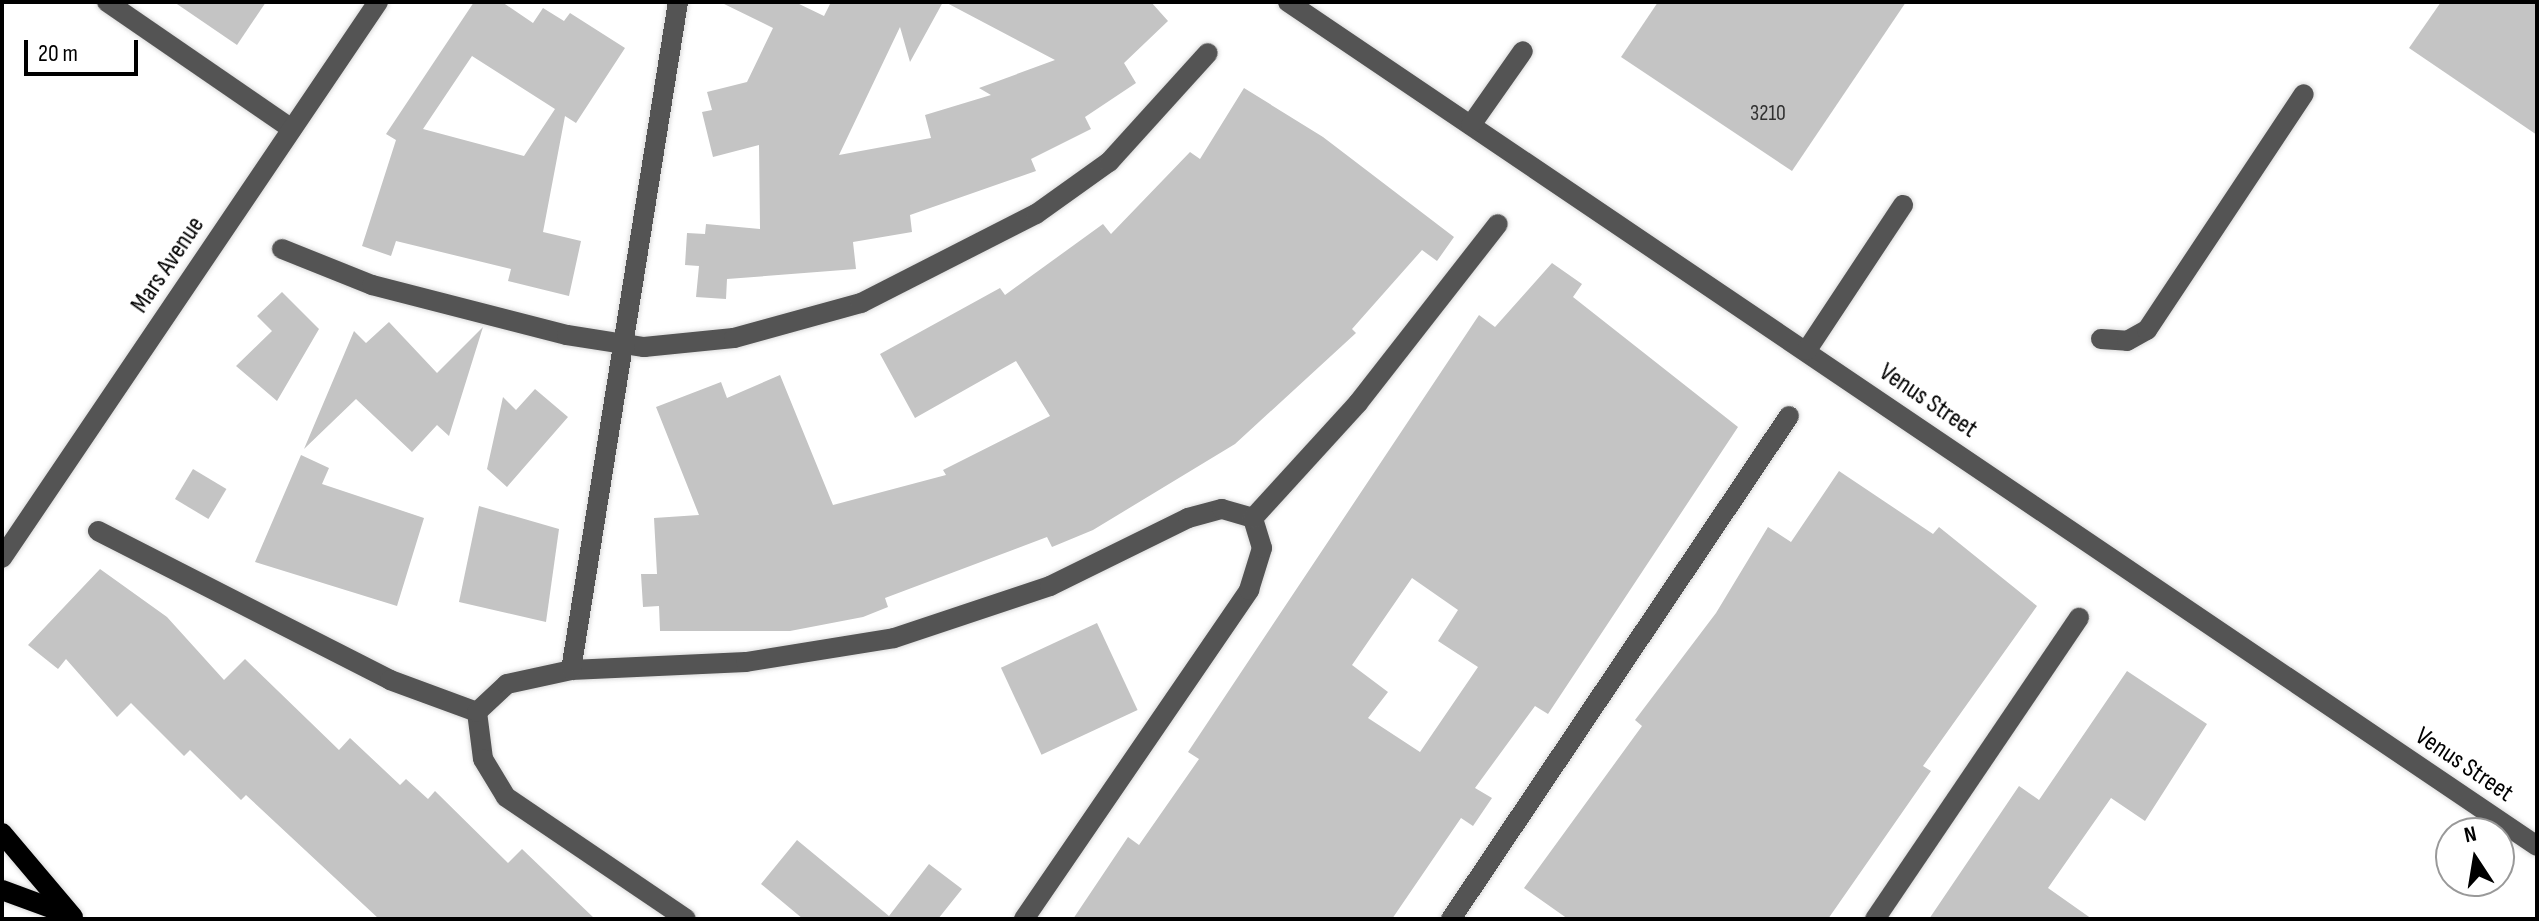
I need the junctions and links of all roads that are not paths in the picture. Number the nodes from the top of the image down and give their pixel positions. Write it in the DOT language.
graph roads {
  1 [pos="107,2"];
  2 [pos="378,2"];
  3 [pos="678,2"];
  4 [pos="1288,2"];
  5 [pos="1523,51"];
  6 [pos="1208,53"];
  7 [pos="2304,94"];
  8 [pos="1471,125"];
  9 [pos="292,129"];
  10 [pos="1903,205"];
  11 [pos="1498,224"];
  12 [pos="282,249"];
  13 [pos="2101,339"];
  14 [pos="619,344"];
  15 [pos="1807,350"];
  16 [pos="1789,416"];
  17 [pos="1253,518"];
  18 [pos="98,531"];
  19 [pos="2,558"];
  20 [pos="2079,618"];
  21 [pos="571,670"];
  22 [pos="477,712"];
  23 [pos="2,833"];
  24 [pos="2537,846"];
  25 [pos="2,890"];
  26 [pos="75,918"];
  27 [pos="686,919"];
  28 [pos="1024,919"];
  29 [pos="1451,919"];
  30 [pos="1875,919"];
  1 -- 9 [label="street"];
  2 -- 9 [label="street, Mars Avenue"];
  3 -- 14 [label="street"];
  4 -- 8 [label="street, Venus Street"];
  5 -- 8 [label="street"];
  6 -- 14 [label="street"];
  7 -- 13 [label="street"];
  8 -- 15 [label="street, Venus Street"];
  9 -- 19 [label="street, Mars Avenue"];
  10 -- 15 [label="street"];
  11 -- 17 [label="street"];
  12 -- 14 [label="street"];
  14 -- 21 [label="street"];
  15 -- 24 [label="street, Venus Street"];
  16 -- 29 [label="street"];
  17 -- 21 [label="street"];
  17 -- 28 [label="street"];
  18 -- 22 [label="street"];
  20 -- 30 [label="street"];
  21 -- 22 [label="street"];
  22 -- 27 [label="street"];
  23 -- 26 [label="main road"];
  25 -- 26 [label="main road"];
}
